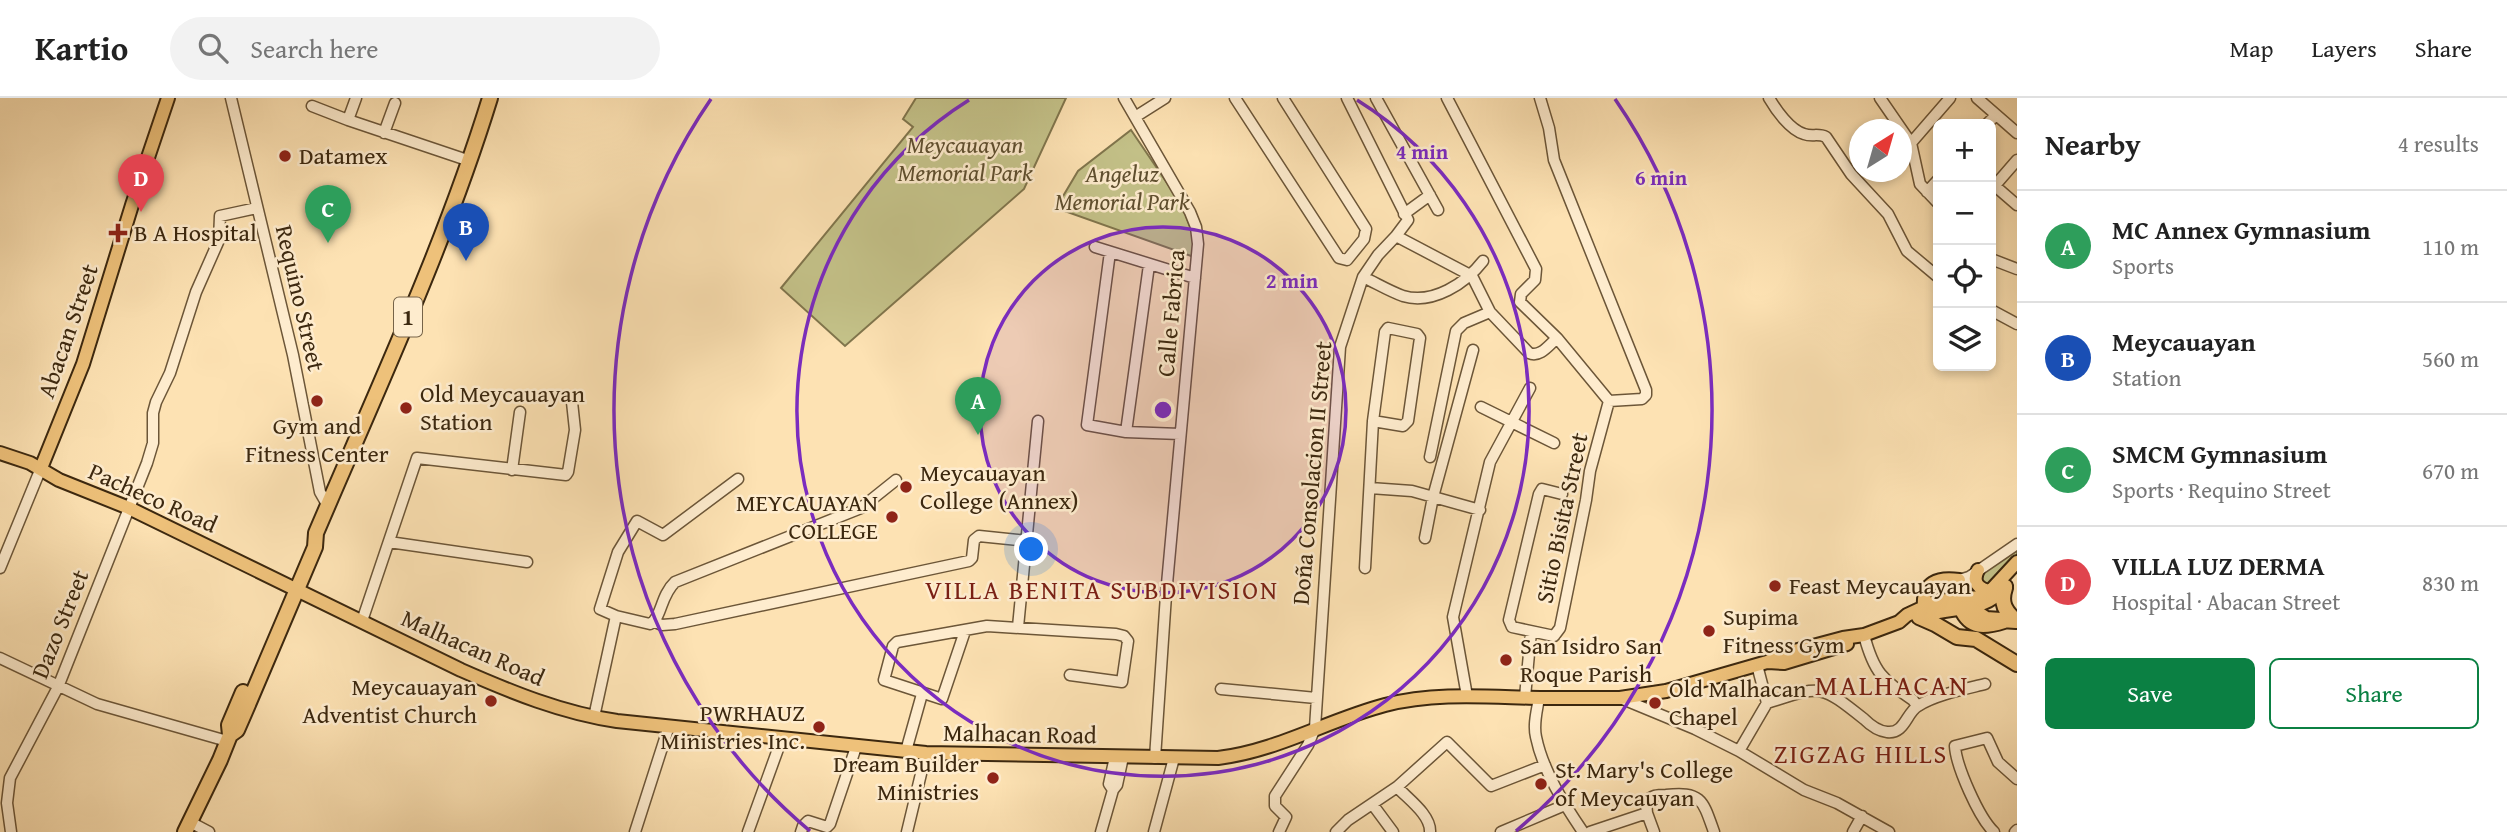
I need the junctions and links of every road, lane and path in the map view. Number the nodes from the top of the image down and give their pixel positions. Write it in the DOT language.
graph roads {
  1 [pos="230,98"];
  2 [pos="356,98"];
  3 [pos="490,98"];
  4 [pos="1124,98"];
  5 [pos="1165,98"];
  6 [pos="1235,98"];
  7 [pos="1283,98"];
  8 [pos="1347,98"];
  9 [pos="1376,98"];
  10 [pos="1447,98"];
  11 [pos="1540,98"];
  12 [pos="1769,98"];
  13 [pos="1950,98"];
  14 [pos="1977,98"];
  15 [pos="167,100"];
  16 [pos="1885,100"];
  17 [pos="395,103"];
  18 [pos="312,106"];
  19 [pos="1996,115"];
  20 [pos="1135,117"];
  21 [pos="1896,119"];
  22 [pos="1992,119"];
  23 [pos="348,120"];
  24 [pos="384,133"];
  25 [pos="2017,133"];
  26 [pos="1912,141"];
  27 [pos="1912,151"];
  28 [pos="470,160"];
  29 [pos="2017,160"];
  30 [pos="1936,182"];
  31 [pos="1996,184"];
  32 [pos="1996,190"];
  33 [pos="1927,192"];
  34 [pos="1430,195"];
  35 [pos="1933,198"];
  36 [pos="2017,205"];
  37 [pos="257,208"];
  38 [pos="1438,210"];
  39 [pos="1404,214"];
  40 [pos="1396,236"];
  41 [pos="1096,247"];
  42 [pos="1110,252"];
  43 [pos="1483,261"];
  44 [pos="1996,261"];
  45 [pos="1149,265"];
  46 [pos="2017,269"];
  47 [pos="1933,273"];
  48 [pos="1472,276"];
  49 [pos="1363,277"];
  50 [pos="1195,278"];
  51 [pos="1490,312"];
  52 [pos="1996,313"];
  53 [pos="2017,324"];
  54 [pos="1557,338"];
  55 [pos="1473,350"];
  56 [pos="1530,388"];
  57 [pos="1609,401"];
  58 [pos="572,402"];
  59 [pos="1481,407"];
  60 [pos="520,412"];
  61 [pos="1038,421"];
  62 [pos="1373,421"];
  63 [pos="1513,421"];
  64 [pos="1126,432"];
  65 [pos="1180,433"];
  66 [pos="1554,443"];
  67 [pos="0,453"];
  68 [pos="1430,457"];
  69 [pos="41,468"];
  70 [pos="512,470"];
  71 [pos="738,479"];
  72 [pos="896,480"];
  73 [pos="1370,488"];
  74 [pos="1563,494"];
  75 [pos="1433,497"];
  76 [pos="328,506"];
  77 [pos="129,508"];
  78 [pos="1480,510"];
  79 [pos="1425,538"];
  80 [pos="1027,541"];
  81 [pos="389,542"];
  82 [pos="2017,544"];
  83 [pos="527,562"];
  84 [pos="2017,562"];
  85 [pos="0,568"];
  86 [pos="1365,568"];
  87 [pos="1978,570"];
  88 [pos="2017,573"];
  89 [pos="1959,580"];
  90 [pos="293,587"];
  91 [pos="2005,588"];
  92 [pos="1990,591"];
  93 [pos="1961,606"];
  94 [pos="1922,612"];
  95 [pos="616,616"];
  96 [pos="362,621"];
  97 [pos="2012,621"];
  98 [pos="655,622"];
  99 [pos="1018,627"];
  100 [pos="965,631"];
  101 [pos="1531,632"];
  102 [pos="1860,637"];
  103 [pos="1967,637"];
  104 [pos="0,658"];
  105 [pos="1762,664"];
  106 [pos="2017,664"];
  107 [pos="1070,675"];
  108 [pos="1984,684"];
  109 [pos="58,687"];
  110 [pos="1221,689"];
  111 [pos="922,694"];
  112 [pos="1467,696"];
  113 [pos="1525,697"];
  114 [pos="1316,698"];
  115 [pos="1539,698"];
  116 [pos="1620,698"];
  117 [pos="1767,703"];
  118 [pos="1917,706"];
  119 [pos="594,718"];
  120 [pos="669,726"];
  121 [pos="1315,728"];
  122 [pos="228,738"];
  123 [pos="782,738"];
  124 [pos="856,747"];
  125 [pos="906,751"];
  126 [pos="1740,751"];
  127 [pos="926,753"];
  128 [pos="1119,757"];
  129 [pos="1155,758"];
  130 [pos="1174,758"];
  131 [pos="1545,765"];
  132 [pos="2017,779"];
  133 [pos="1397,788"];
  134 [pos="1373,805"];
  135 [pos="1565,805"];
  136 [pos="1647,813"];
  137 [pos="1862,816"];
  138 [pos="188,827"];
  139 [pos="11,832"];
  140 [pos="209,832"];
  141 [pos="635,832"];
  142 [pos="748,832"];
  143 [pos="801,832"];
  144 [pos="906,832"];
  145 [pos="1101,832"];
  146 [pos="1154,832"];
  147 [pos="1279,832"];
  148 [pos="1336,832"];
  149 [pos="1392,832"];
  150 [pos="1430,832"];
  151 [pos="1501,832"];
  152 [pos="1583,832"];
  153 [pos="1590,832"];
  154 [pos="1654,832"];
  155 [pos="1714,832"];
  156 [pos="1853,832"];
  157 [pos="1889,832"];
  158 [pos="1994,832"];
  1 -- 37 [label="street, Requino Street"];
  2 -- 23 [label="street"];
  3 -- 28 [label="highway, 1"];
  4 -- 20 [label="street, Calle Fabrica"];
  5 -- 20 [label="street"];
  6 -- 7 [label="street"];
  8 -- 39 [label="street"];
  9 -- 34 [label="street"];
  10 -- 54 [label="street"];
  11 -- 57 [label="street"];
  12 -- 47 [label="street"];
  13 -- 26 [label="street"];
  14 -- 19 [label="street"];
  15 -- 69 [label="main road, Abacan Street"];
  16 -- 21 [label="street"];
  17 -- 24 [label="street"];
  18 -- 23 [label="street"];
  19 -- 22 [label="street"];
  19 -- 25 [label="street"];
  20 -- 50 [label="street, Calle Fabrica"];
  23 -- 24 [label="street"];
  24 -- 28 [label="street"];
  27 -- 33 [label="street"];
  28 -- 76 [label="highway, 1"];
  29 -- 31 [label="street"];
  30 -- 33 [label="street"];
  32 -- 36 [label="street"];
  33 -- 35 [label="street"];
  34 -- 38 [label="street"];
  34 -- 39 [label="street"];
  37 -- 76 [label="street, Requino Street"];
  37 -- 77 [label="street, Dazo Street"];
  39 -- 40 [label="street"];
  40 -- 48 [label="street"];
  40 -- 49 [label="street, Doña Consolacion II Street"];
  41 -- 42 [label="street"];
  42 -- 45 [label="street"];
  42 -- 64 [label="street"];
  43 -- 48 [label="street"];
  44 -- 46 [label="street"];
  45 -- 50 [label="street"];
  45 -- 64 [label="street"];
  48 -- 49 [label="street"];
  48 -- 51 [label="street"];
  49 -- 114 [label="street, Doña Consolacion II Street"];
  50 -- 65 [label="street, Calle Fabrica"];
  51 -- 54 [label="street"];
  51 -- 68 [label="street"];
  52 -- 53 [label="street"];
  54 -- 57 [label="street"];
  55 -- 75 [label="street"];
  56 -- 63 [label="street"];
  57 -- 101 [label="street, Sitio Bisita Street"];
  58 -- 70 [label="street"];
  59 -- 63 [label="street"];
  60 -- 70 [label="street"];
  61 -- 80 [label="street"];
  62 -- 62 [label="street"];
  62 -- 73 [label="street"];
  63 -- 66 [label="street"];
  63 -- 78 [label="street"];
  64 -- 65 [label="street"];
  65 -- 129 [label="street, Calle Fabrica"];
  67 -- 69 [label="main road, Pacheco Road"];
  69 -- 77 [label="main road, Pacheco Road"];
  69 -- 85 [label="street, Abacan Street"];
  70 -- 81 [label="street"];
  71 -- 95 [label="street"];
  72 -- 98 [label="street"];
  73 -- 75 [label="street"];
  73 -- 86 [label="street"];
  74 -- 101 [label="street"];
  75 -- 78 [label="street"];
  75 -- 79 [label="street"];
  76 -- 90 [label="highway, 1"];
  77 -- 90 [label="main road, Pacheco Road"];
  77 -- 109 [label="street, Dazo Street"];
  78 -- 112 [label="street"];
  80 -- 98 [label="street"];
  80 -- 99 [label="street"];
  81 -- 83 [label="street"];
  81 -- 96 [label="street"];
  82 -- 87 [label="street"];
  84 -- 92 [label="main road"];
  87 -- 89 [label="street"];
  87 -- 92 [label="main road"];
  88 -- 91 [label="main road, Malhacan Road"];
  89 -- 93 [label="street"];
  89 -- 94 [label="main road"];
  90 -- 96 [label="main road, Malhacan Road"];
  90 -- 122 [label="highway, 1"];
  91 -- 93 [label="main road, Malhacan Road"];
  91 -- 97 [label="highway"];
  92 -- 93 [label="main road, Malhacan Road"];
  93 -- 94 [label="main road, Malhacan Road"];
  93 -- 97 [label="highway"];
  93 -- 103 [label="highway"];
  94 -- 102 [label="main road, Malhacan Road"];
  94 -- 103 [label="highway"];
  95 -- 98 [label="street"];
  95 -- 119 [label="street"];
  96 -- 119 [label="main road, Malhacan Road"];
  99 -- 100 [label="street"];
  99 -- 107 [label="street"];
  100 -- 111 [label="street"];
  100 -- 111 [label="street"];
  101 -- 113 [label="street, Sitio Bisita Street"];
  102 -- 105 [label="main road, Malhacan Road"];
  102 -- 118 [label="street"];
  103 -- 106 [label="highway"];
  104 -- 109 [label="street"];
  105 -- 116 [label="main road, Malhacan Road"];
  105 -- 117 [label="street"];
  108 -- 118 [label="street"];
  109 -- 122 [label="street"];
  109 -- 139 [label="street, Dazo Street"];
  110 -- 114 [label="street"];
  111 -- 125 [label="street"];
  112 -- 113 [label="main road, Malhacan Road"];
  112 -- 121 [label="main road, Malhacan Road"];
  113 -- 115 [label="main road, Malhacan Road"];
  114 -- 121 [label="street, Doña Consolacion II Street"];
  115 -- 116 [label="main road, Malhacan Road"];
  115 -- 131 [label="street"];
  116 -- 126 [label="street"];
  117 -- 118 [label="street"];
  117 -- 126 [label="street"];
  119 -- 120 [label="main road, Malhacan Road"];
  120 -- 123 [label="main road, Malhacan Road"];
  120 -- 141 [label="street"];
  121 -- 130 [label="main road, Malhacan Road"];
  121 -- 147 [label="street"];
  122 -- 138 [label="highway, 1"];
  123 -- 124 [label="main road, Malhacan Road"];
  123 -- 142 [label="street"];
  124 -- 125 [label="main road, Malhacan Road"];
  124 -- 143 [label="street"];
  125 -- 127 [label="main road, Malhacan Road"];
  126 -- 137 [label="street"];
  127 -- 128 [label="main road, Malhacan Road"];
  127 -- 144 [label="street"];
  128 -- 129 [label="main road, Malhacan Road"];
  128 -- 145 [label="street"];
  129 -- 130 [label="main road, Malhacan Road"];
  130 -- 146 [label="street"];
  131 -- 133 [label="street"];
  131 -- 135 [label="street"];
  132 -- 158 [label="street"];
  133 -- 134 [label="street"];
  133 -- 150 [label="street"];
  134 -- 148 [label="street"];
  134 -- 149 [label="street"];
  135 -- 151 [label="street"];
  135 -- 152 [label="street"];
  136 -- 153 [label="street"];
  136 -- 154 [label="street"];
  136 -- 155 [label="street"];
  137 -- 156 [label="street"];
  137 -- 157 [label="street"];
  138 -- 140 [label="street"];
}
